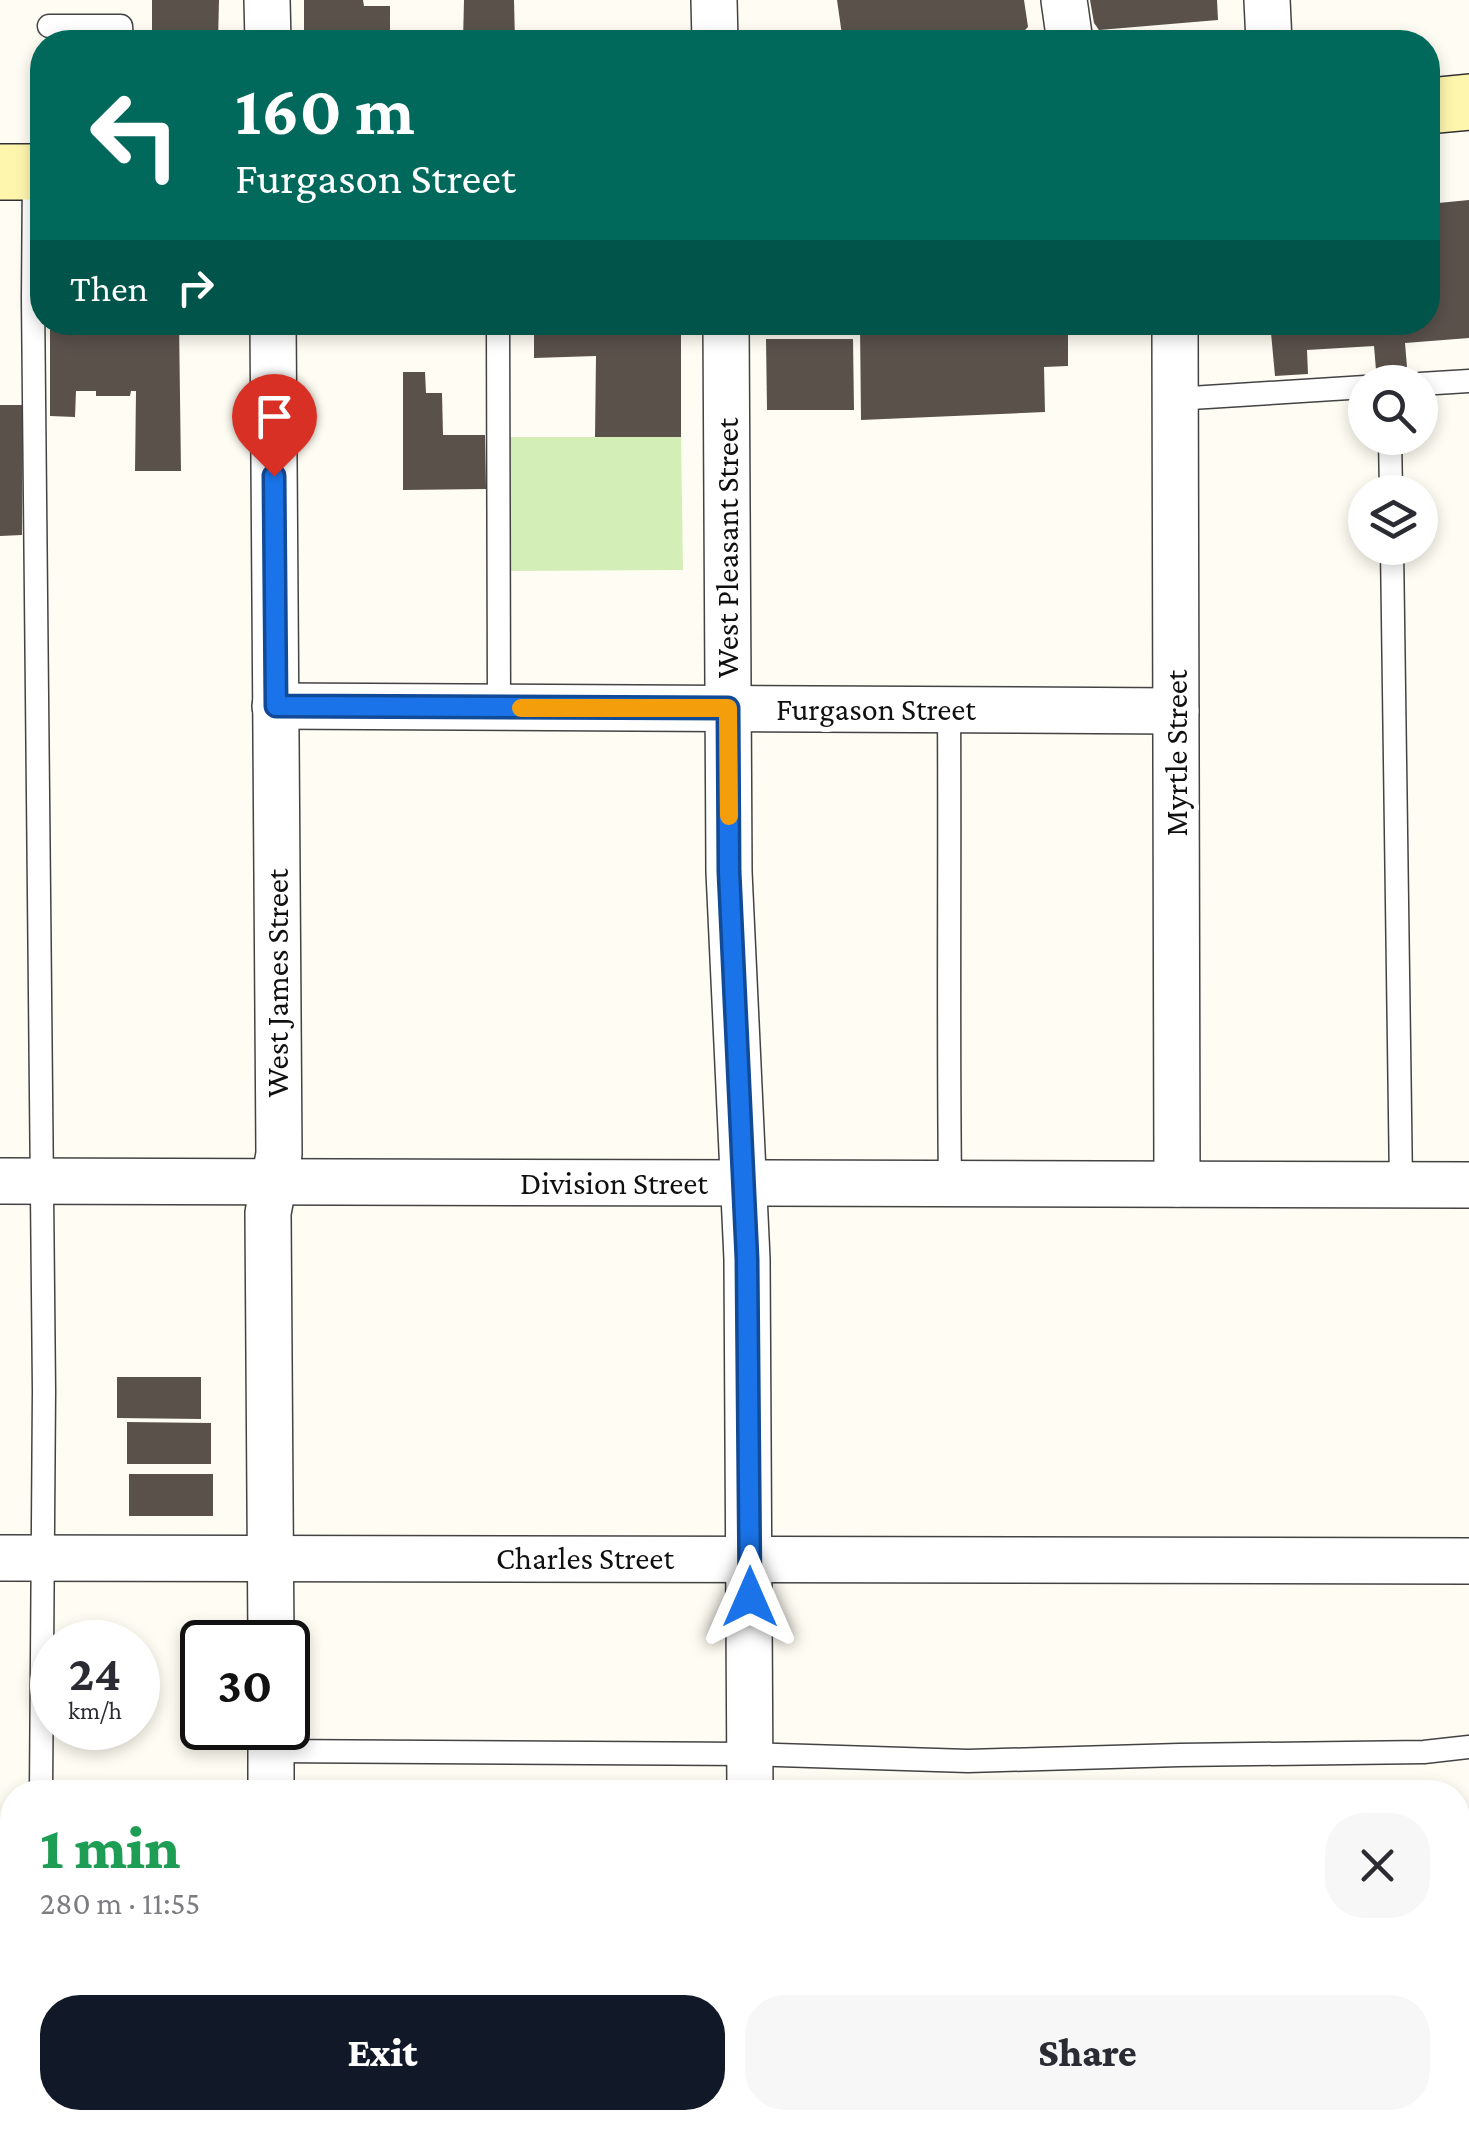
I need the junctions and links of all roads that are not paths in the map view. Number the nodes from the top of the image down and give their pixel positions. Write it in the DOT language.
graph roads {
  1 [pos="268,0"];
  2 [pos="714,0"];
  3 [pos="1064,0"];
  4 [pos="1268,0"];
  5 [pos="49,26"];
  6 [pos="121,30"];
  7 [pos="268,30"];
  8 [pos="715,30"];
  9 [pos="1068,30"];
  10 [pos="1269,30"];
  11 [pos="1469,102"];
  12 [pos="1440,105"];
  13 [pos="26,172"];
  14 [pos="30,245"];
  15 [pos="33,335"];
  16 [pos="273,335"];
  17 [pos="498,335"];
  18 [pos="726,335"];
  19 [pos="1174,335"];
  20 [pos="1469,381"];
  21 [pos="1438,383"];
  22 [pos="1348,389"];
  23 [pos="1174,399"];
  24 [pos="1392,565"];
  25 [pos="276,706"];
  26 [pos="500,708"];
  27 [pos="728,708"];
  28 [pos="948,709"];
  29 [pos="1176,711"];
  30 [pos="21,1181"];
  31 [pos="273,1182"];
  32 [pos="744,1183"];
  33 [pos="950,1184"];
  34 [pos="1177,1184"];
  35 [pos="1401,1185"];
  36 [pos="1469,1185"];
  37 [pos="21,1558"];
  38 [pos="270,1558"];
  39 [pos="749,1558"];
  40 [pos="1469,1561"];
  41 [pos="271,1620"];
  42 [pos="1469,1747"];
  43 [pos="271,1757"];
  44 [pos="750,1773"];
  45 [pos="39,1780"];
  1 -- 7 [label="street"];
  2 -- 8 [label="street"];
  3 -- 9 [label="street"];
  4 -- 10 [label="street"];
  5 -- 6 [label="lane"];
  11 -- 12 [label="main road"];
  13 -- 14 [label="lane"];
  15 -- 30 [label="lane"];
  16 -- 25 [label="street, West James Street"];
  17 -- 26 [label="lane"];
  18 -- 27 [label="street, West Pleasant Street"];
  19 -- 23 [label="street, Myrtle Street"];
  20 -- 21 [label="lane"];
  22 -- 23 [label="lane"];
  23 -- 29 [label="street, Myrtle Street"];
  24 -- 35 [label="lane"];
  25 -- 26 [label="street, Furgason Street"];
  25 -- 31 [label="street, West James Street"];
  26 -- 27 [label="street, Furgason Street"];
  27 -- 28 [label="street, Furgason Street"];
  27 -- 32 [label="street, West Pleasant Street"];
  28 -- 29 [label="street, Furgason Street"];
  28 -- 33 [label="lane"];
  29 -- 34 [label="street, Myrtle Street"];
  30 -- 31 [label="street, Division Street"];
  30 -- 37 [label="lane"];
  31 -- 32 [label="street, Division Street"];
  31 -- 38 [label="street, West James Street"];
  32 -- 33 [label="street, Division Street"];
  32 -- 39 [label="street, West Pleasant Street"];
  33 -- 34 [label="street, Division Street"];
  34 -- 35 [label="street, Division Street"];
  35 -- 36 [label="street, Division Street"];
  37 -- 38 [label="street, Charles Street"];
  37 -- 45 [label="lane"];
  38 -- 39 [label="street, Charles Street"];
  38 -- 41 [label="street, West James Street"];
  39 -- 40 [label="street, Charles Street"];
  39 -- 44 [label="street, West Pleasant Street"];
  42 -- 44 [label="lane"];
  43 -- 44 [label="lane"];
}
